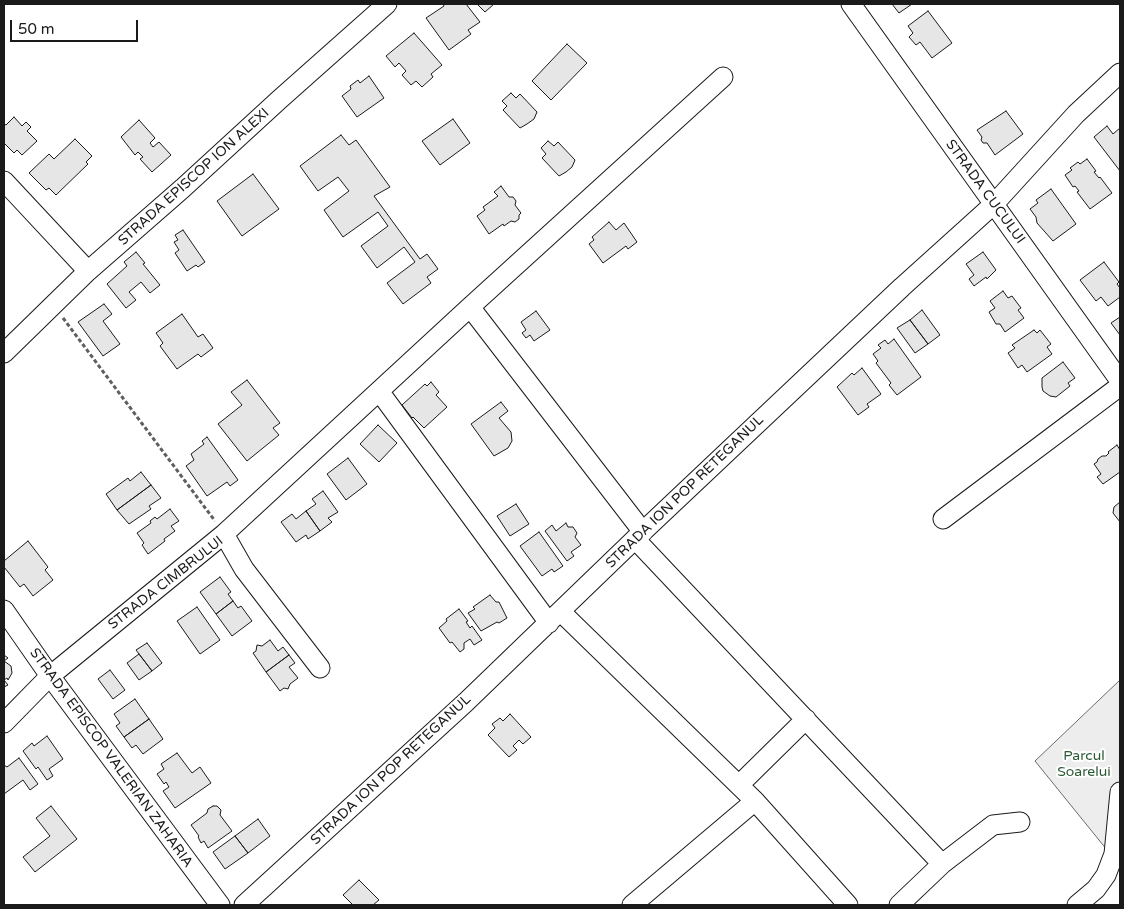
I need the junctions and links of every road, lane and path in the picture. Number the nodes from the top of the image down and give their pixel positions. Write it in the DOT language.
graph roads {
  1 [pos="387,4"];
  2 [pos="850,4"];
  3 [pos="1120,73"];
  4 [pos="723,77"];
  5 [pos="4,181"];
  6 [pos="994,204"];
  7 [pos="88,271"];
  8 [pos="54,305"];
  9 [pos="470,307"];
  10 [pos="4,353"];
  11 [pos="1120,381"];
  12 [pos="1120,386"];
  13 [pos="379,391"];
  14 [pos="943,519"];
  15 [pos="224,534"];
  16 [pos="639,536"];
  17 [pos="4,610"];
  18 [pos="555,618"];
  19 [pos="320,668"];
  20 [pos="50,676"];
  21 [pos="806,719"];
  22 [pos="4,723"];
  23 [pos="739,785"];
  24 [pos="1120,792"];
  25 [pos="755,801"];
  26 [pos="1020,822"];
  27 [pos="942,864"];
  28 [pos="220,905"];
  29 [pos="244,905"];
  30 [pos="632,905"];
  31 [pos="848,905"];
  32 [pos="899,905"];
  33 [pos="1077,905"];
  1 -- 7 [label="street, STRADA EPISCOP ION ALEXI"];
  2 -- 6 [label="street, STRADA CUCULUI"];
  3 -- 6 [label="street, STRADA ION POP RETEGANUL"];
  4 -- 9 [label="street"];
  5 -- 7 [label="street"];
  6 -- 11 [label="street, STRADA CUCULUI"];
  6 -- 16 [label="street, STRADA ION POP RETEGANUL"];
  7 -- 8 [label="street, STRADA EPISCOP ION ALEXI"];
  8 -- 10 [label="street, STRADA EPISCOP ION ALEXI"];
  8 -- 15 [label="path"];
  9 -- 13 [label="street"];
  9 -- 16 [label="street"];
  12 -- 14 [label="street"];
  13 -- 15 [label="street"];
  13 -- 18 [label="street"];
  15 -- 19 [label="street, STRADA CIMBRULUI"];
  15 -- 20 [label="street, STRADA CIMBRULUI"];
  16 -- 18 [label="street, STRADA ION POP RETEGANUL"];
  16 -- 21 [label="street"];
  17 -- 20 [label="street, STRADA EPISCOP VALERIAN ZAHARIA"];
  18 -- 23 [label="street"];
  18 -- 29 [label="street, STRADA ION POP RETEGANUL"];
  20 -- 22 [label="street, STRADA CIMBRULUI"];
  20 -- 28 [label="street, STRADA EPISCOP VALERIAN ZAHARIA"];
  21 -- 23 [label="street"];
  21 -- 27 [label="street"];
  23 -- 25 [label="street"];
  24 -- 33 [label="street"];
  25 -- 30 [label="street"];
  25 -- 31 [label="street"];
  26 -- 27 [label="street"];
  27 -- 32 [label="street"];
}
